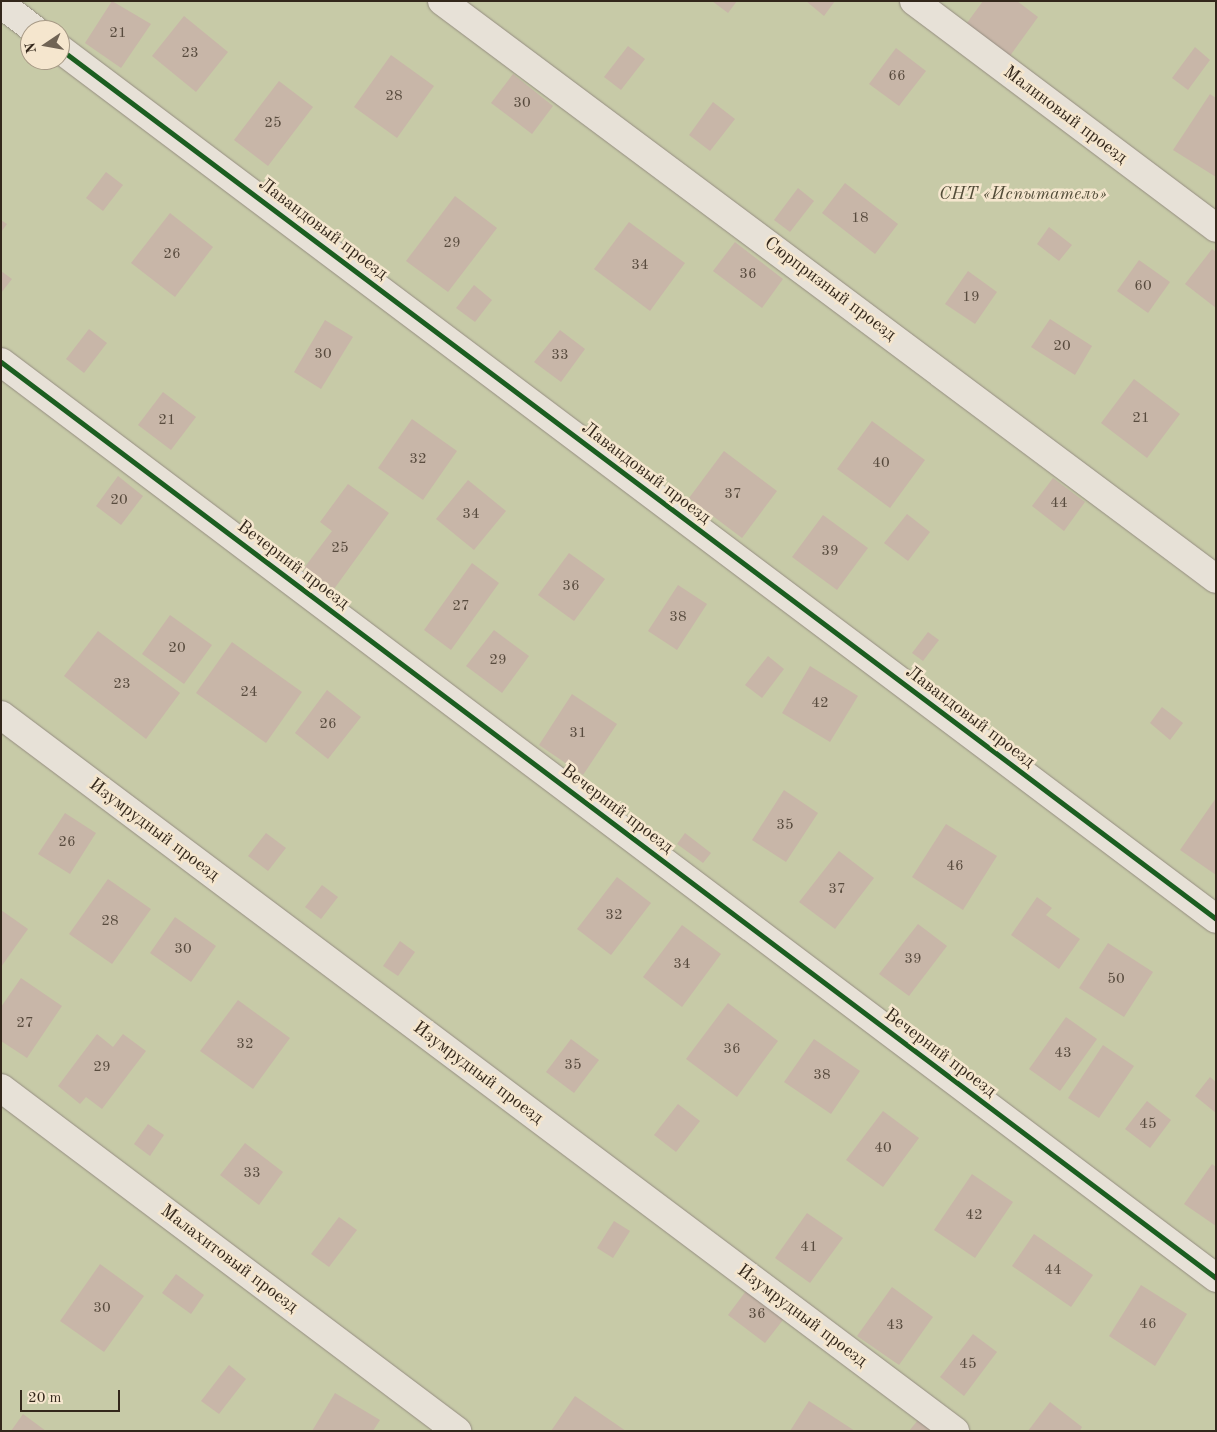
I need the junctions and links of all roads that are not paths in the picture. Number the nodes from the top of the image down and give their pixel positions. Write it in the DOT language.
graph roads {
  1 [pos="442,1"];
  2 [pos="914,1"];
  3 [pos="1,4"];
  4 [pos="22,20"];
  5 [pos="70,57"];
  6 [pos="1216,228"];
  7 [pos="1,362"];
  8 [pos="1216,579"];
  9 [pos="1,715"];
  10 [pos="1216,920"];
  11 [pos="1,1088"];
  12 [pos="1216,1278"];
  13 [pos="457,1431"];
  14 [pos="955,1431"];
  1 -- 8 [label="street, Сюрпризный проезд"];
  2 -- 6 [label="street, Малиновый проезд"];
  3 -- 4 [label="street"];
  5 -- 10 [label="street, Лавандовый проезд"];
  7 -- 12 [label="street, Вечерний проезд"];
  9 -- 14 [label="street, Изумрудный проезд"];
  11 -- 13 [label="street, Малахитовый проезд"];
}
